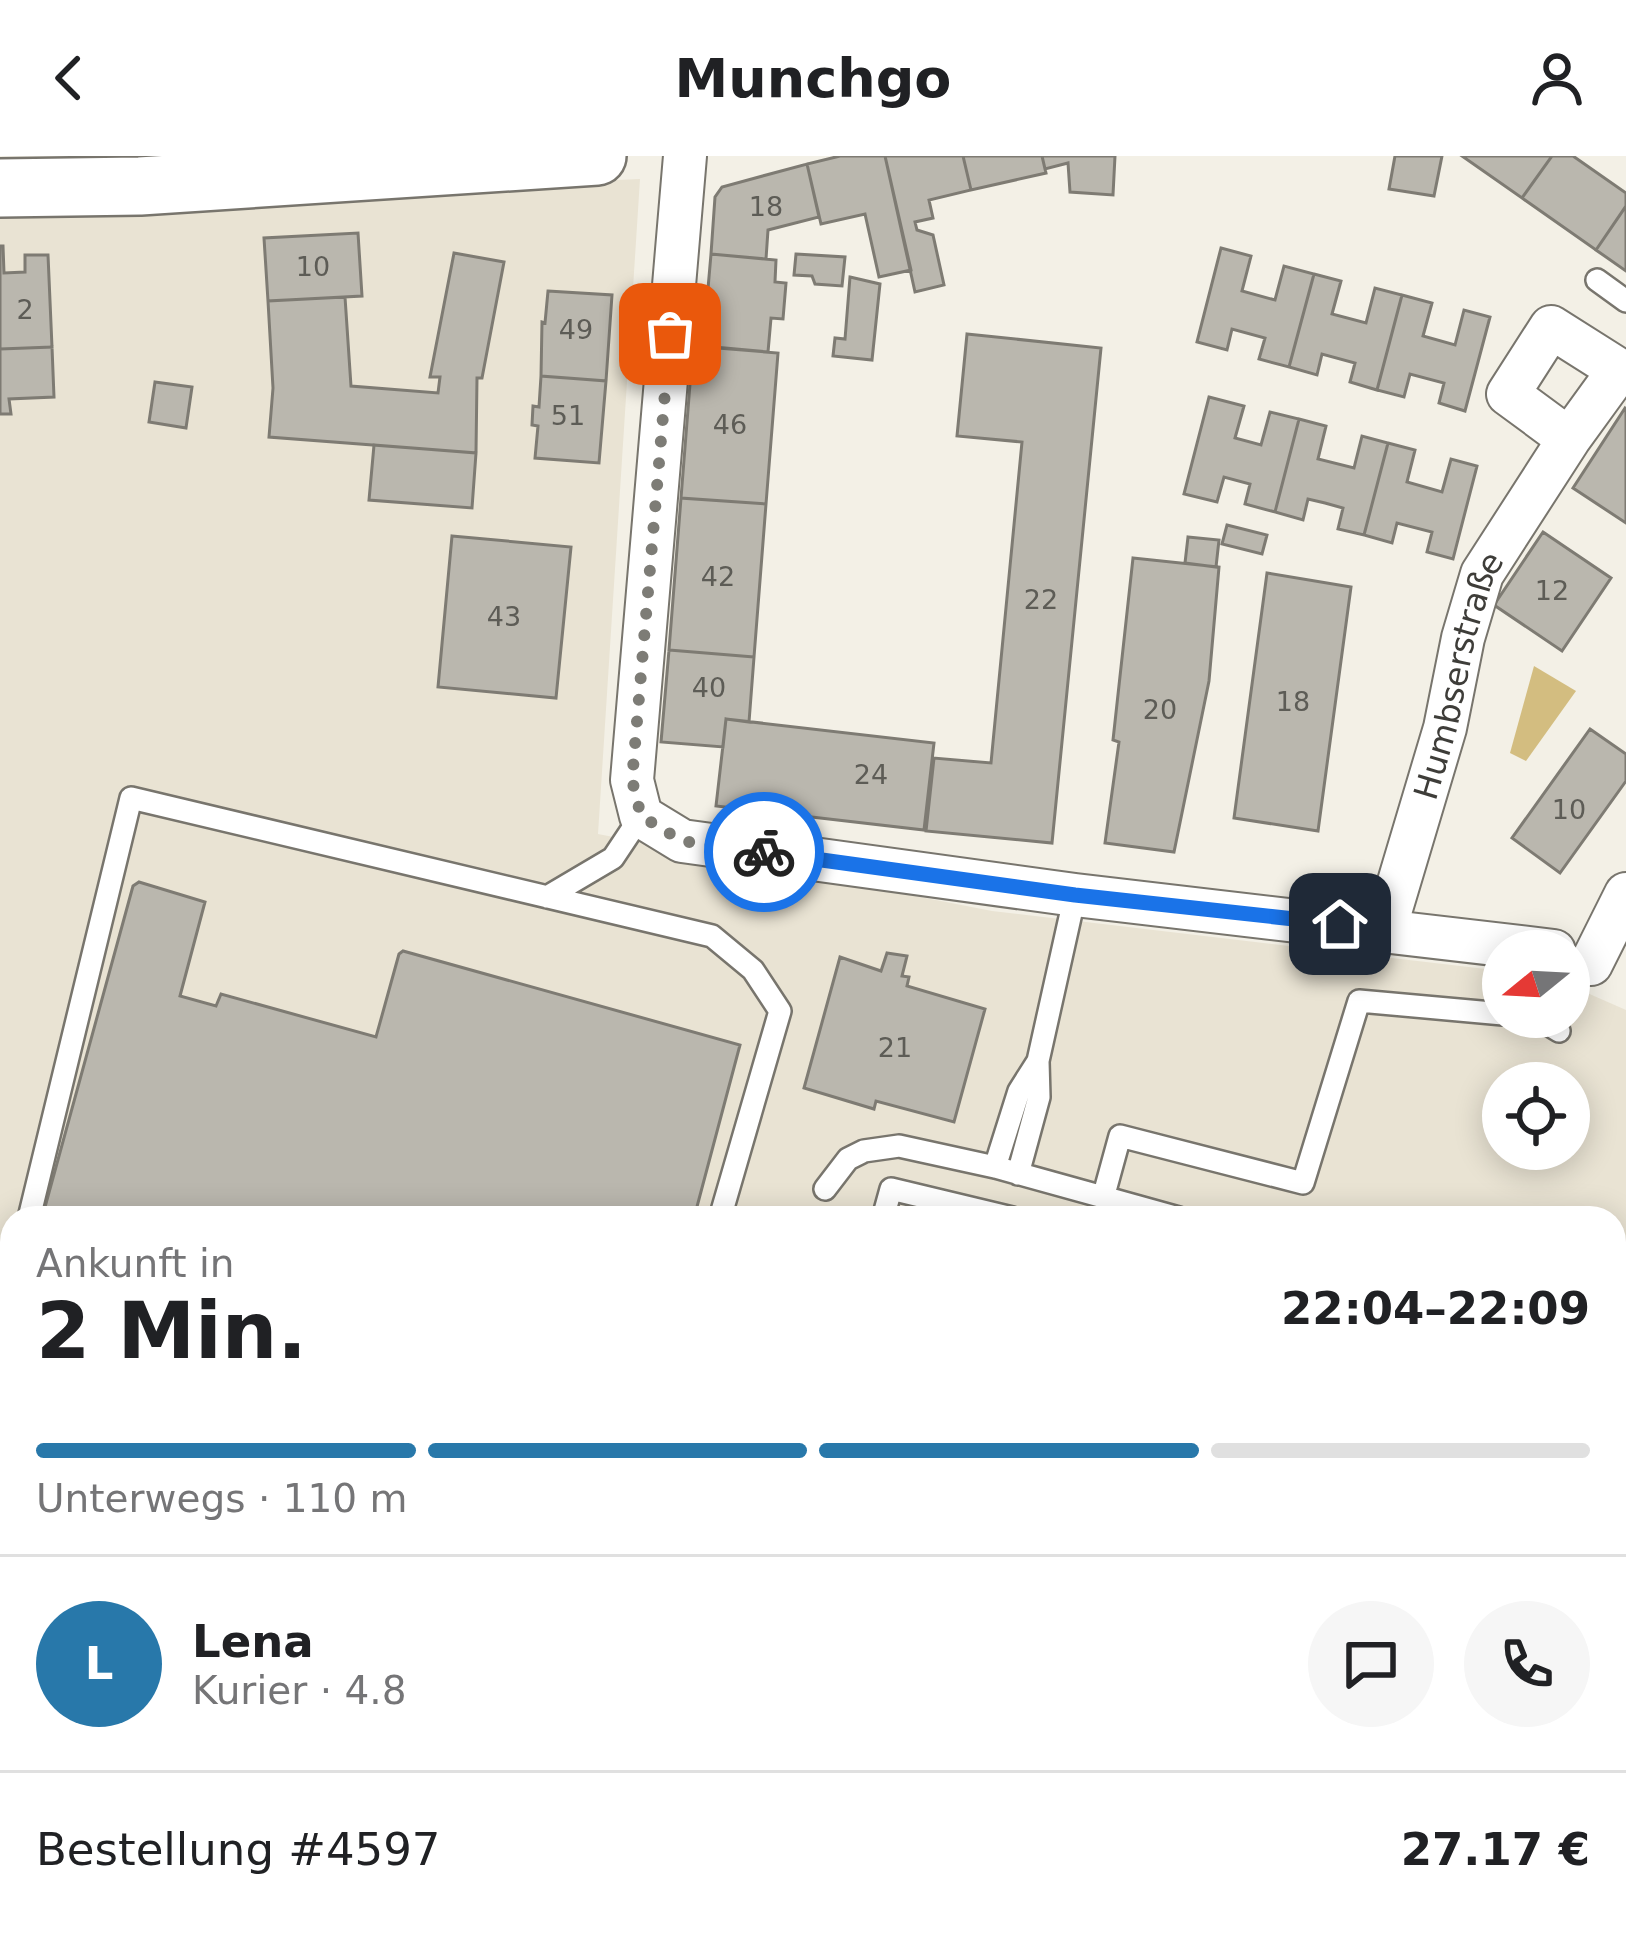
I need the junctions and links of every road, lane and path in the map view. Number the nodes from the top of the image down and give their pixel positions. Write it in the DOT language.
graph roads {
  1 [pos="598,156"];
  2 [pos="685,156"];
  3 [pos="141,171"];
  4 [pos="0,188"];
  5 [pos="1597,280"];
  6 [pos="1626,302"];
  7 [pos="1569,439"];
  8 [pos="641,816"];
  9 [pos="1626,893"];
  10 [pos="1075,895"];
  11 [pos="548,898"];
  12 [pos="1385,929"];
  13 [pos="1482,945"];
  14 [pos="1590,954"];
  15 [pos="1482,1012"];
  16 [pos="1039,1061"];
  17 [pos="995,1168"];
  18 [pos="1018,1174"];
  19 [pos="826,1189"];
  20 [pos="1102,1198"];
  21 [pos="31,1206"];
  22 [pos="724,1206"];
  23 [pos="886,1206"];
  24 [pos="960,1206"];
  25 [pos="1132,1206"];
  1 -- 3 [label="main road"];
  2 -- 8 [label="street"];
  3 -- 4 [label="main road"];
  5 -- 6 [label="lane"];
  7 -- 12 [label="street, Humbserstraße"];
  8 -- 10 [label="street"];
  8 -- 11 [label="lane"];
  9 -- 14 [label="street"];
  10 -- 12 [label="street"];
  10 -- 16 [label="lane"];
  11 -- 21 [label="lane"];
  11 -- 22 [label="lane"];
  12 -- 13 [label="street"];
  15 -- 20 [label="lane"];
  16 -- 17 [label="lane"];
  16 -- 18 [label="lane"];
  17 -- 18 [label="lane"];
  17 -- 19 [label="lane"];
  18 -- 20 [label="lane"];
  20 -- 25 [label="lane"];
  23 -- 24 [label="lane"];
}
